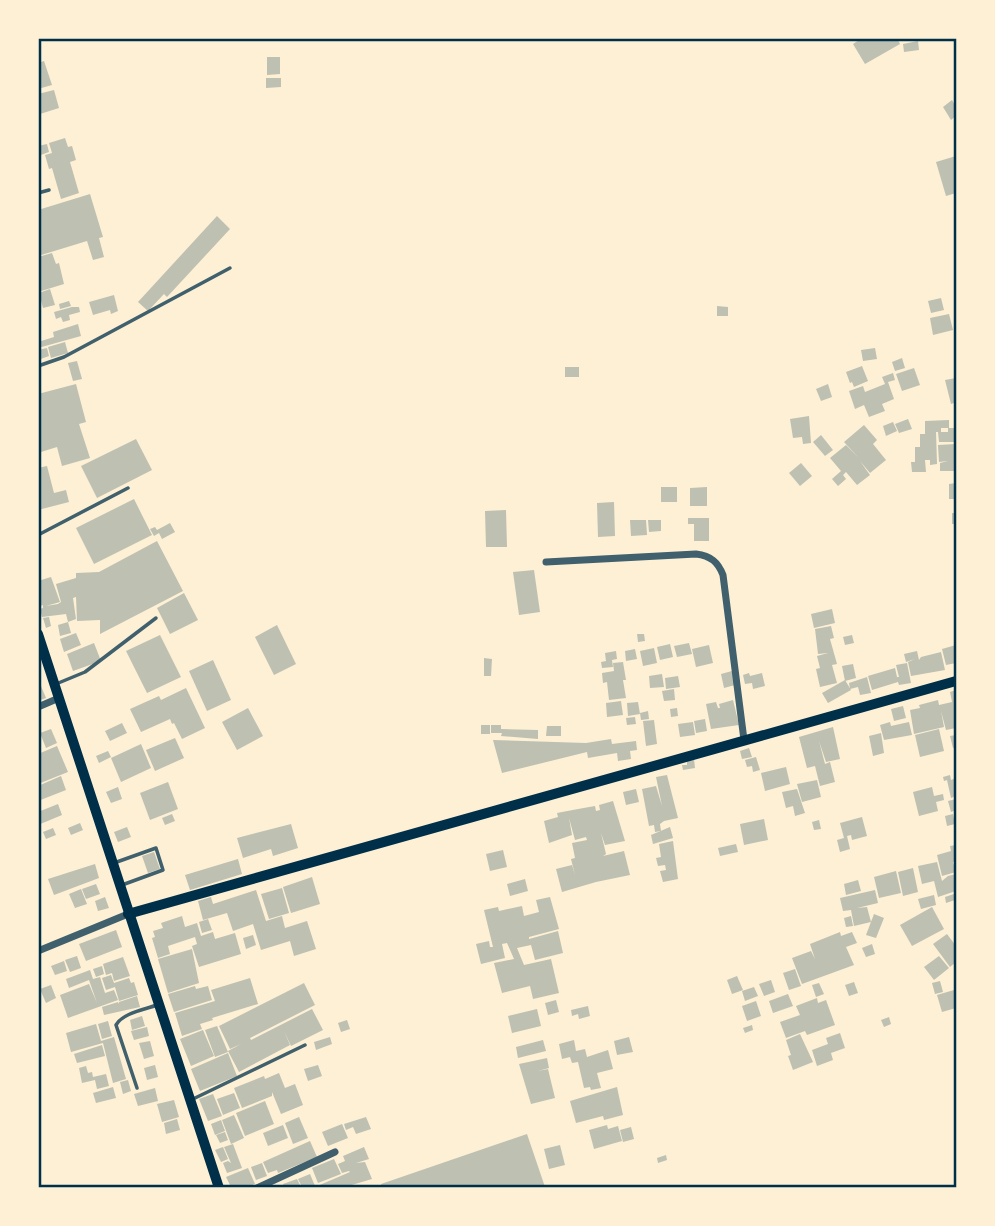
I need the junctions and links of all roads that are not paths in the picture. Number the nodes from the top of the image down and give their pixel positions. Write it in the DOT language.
graph roads {
  1 [pos="49,190"];
  2 [pos="38,193"];
  3 [pos="230,268"];
  4 [pos="38,366"];
  5 [pos="128,488"];
  6 [pos="38,535"];
  7 [pos="546,562"];
  8 [pos="156,618"];
  9 [pos="38,634"];
  10 [pos="957,681"];
  11 [pos="54,685"];
  12 [pos="59,698"];
  13 [pos="38,707"];
  14 [pos="744,740"];
  15 [pos="112,864"];
  16 [pos="119,886"];
  17 [pos="128,914"];
  18 [pos="38,951"];
  19 [pos="159,1005"];
  20 [pos="305,1045"];
  21 [pos="137,1088"];
  22 [pos="190,1100"];
  23 [pos="335,1152"];
  24 [pos="219,1188"];
  25 [pos="257,1188"];
  1 -- 2 [label="lane"];
  3 -- 4 [label="lane"];
  5 -- 6 [label="lane"];
  7 -- 14 [label="street"];
  8 -- 11 [label="lane"];
  9 -- 11 [label="main road"];
  10 -- 14 [label="main road"];
  11 -- 12 [label="main road"];
  12 -- 13 [label="street"];
  12 -- 15 [label="main road"];
  14 -- 17 [label="main road"];
  15 -- 16 [label="main road"];
  15 -- 16 [label="lane"];
  16 -- 17 [label="main road"];
  17 -- 18 [label="street"];
  17 -- 19 [label="main road"];
  19 -- 21 [label="lane"];
  19 -- 22 [label="main road"];
  20 -- 22 [label="lane"];
  22 -- 24 [label="main road"];
  23 -- 25 [label="street"];
}
